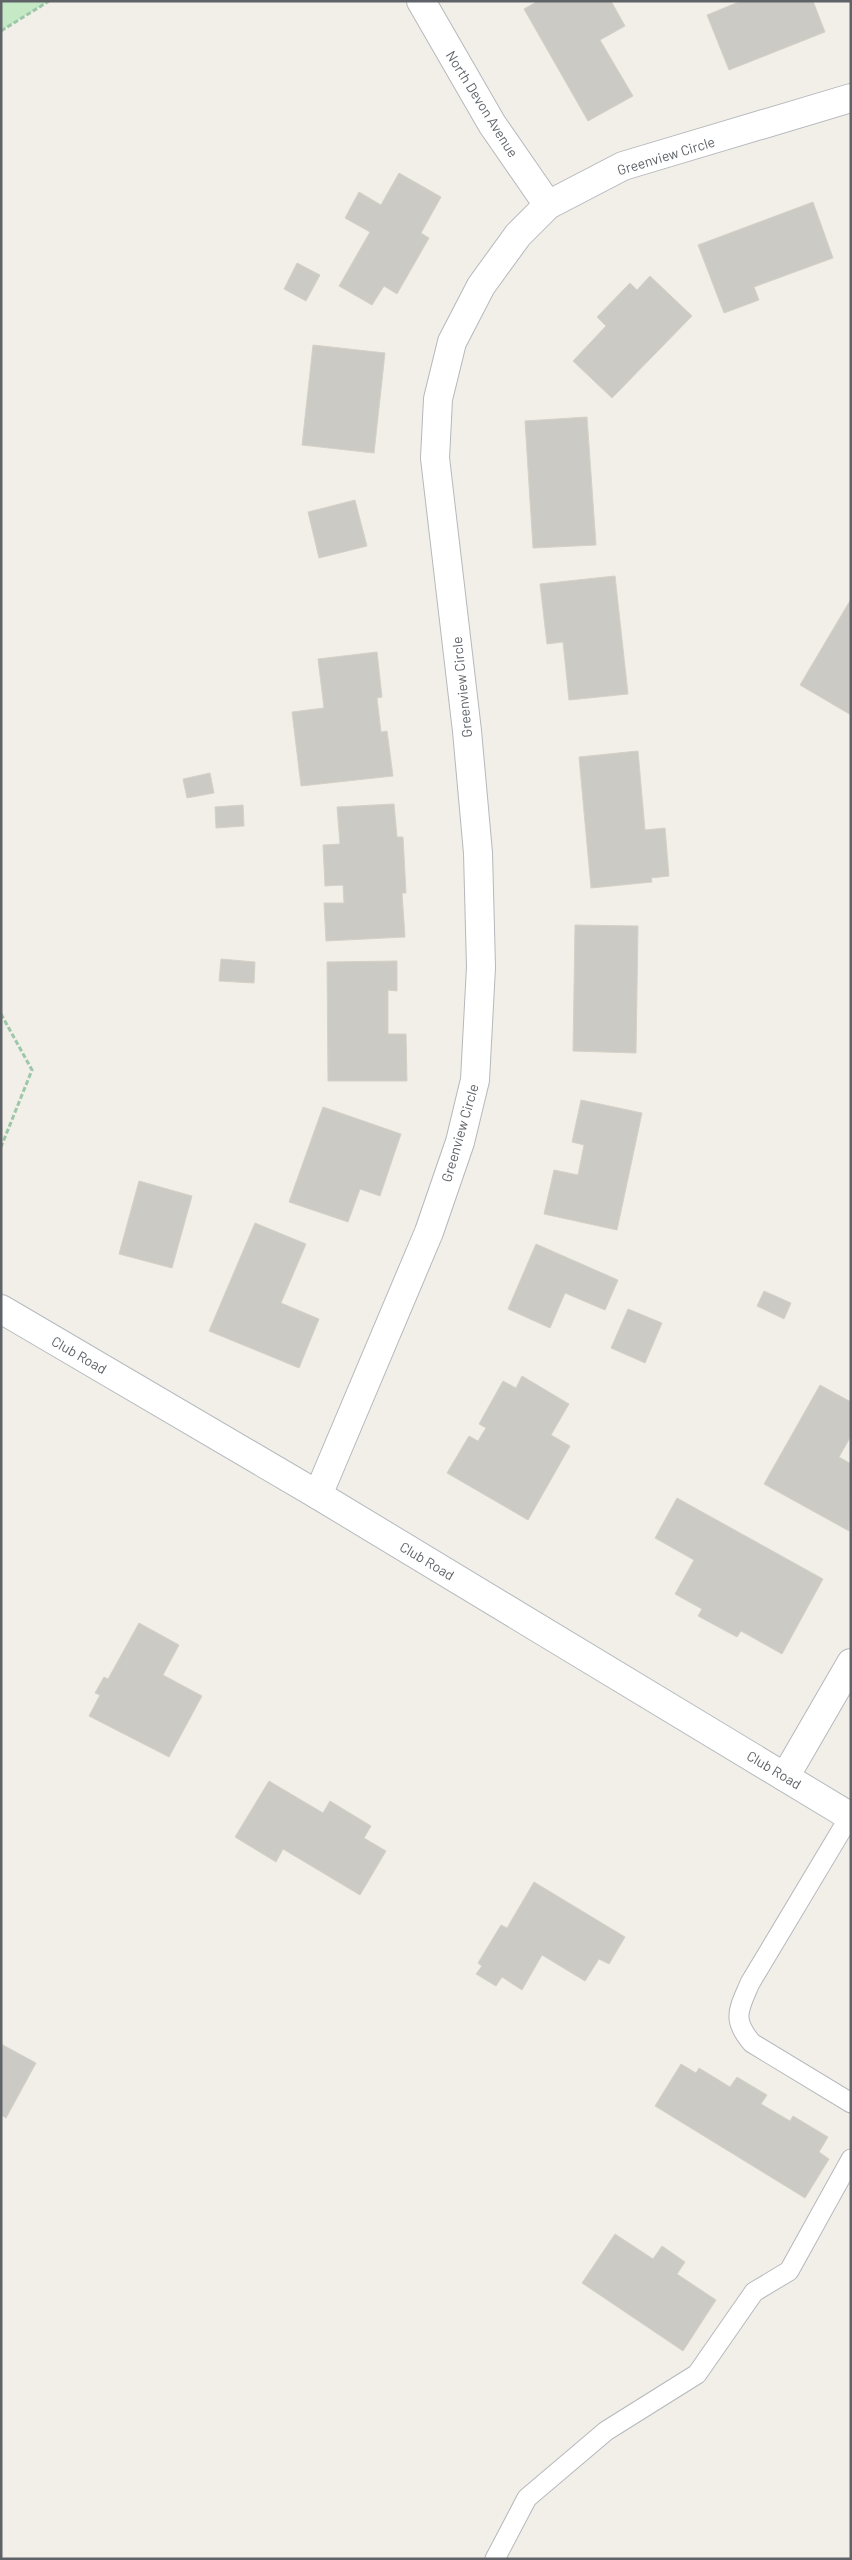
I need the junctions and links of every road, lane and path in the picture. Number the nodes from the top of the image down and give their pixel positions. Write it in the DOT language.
graph roads {
  1 [pos="50,1"];
  2 [pos="421,1"];
  3 [pos="1,31"];
  4 [pos="851,98"];
  5 [pos="548,204"];
  6 [pos="1,1014"];
  7 [pos="1,1147"];
  8 [pos="1,1309"];
  9 [pos="318,1496"];
  10 [pos="851,1663"];
  11 [pos="785,1777"];
  12 [pos="850,1817"];
  13 [pos="851,2103"];
  14 [pos="851,2159"];
  15 [pos="494,2559"];
  1 -- 3 [label="path"];
  2 -- 5 [label="street, North Devon Avenue"];
  4 -- 5 [label="street, Greenview Circle"];
  5 -- 9 [label="street, Greenview Circle"];
  6 -- 7 [label="path"];
  8 -- 9 [label="street, Club Road"];
  9 -- 11 [label="street, Club Road"];
  10 -- 11 [label="street"];
  11 -- 12 [label="street, Club Road"];
  12 -- 13 [label="lane"];
  14 -- 15 [label="lane"];
}
